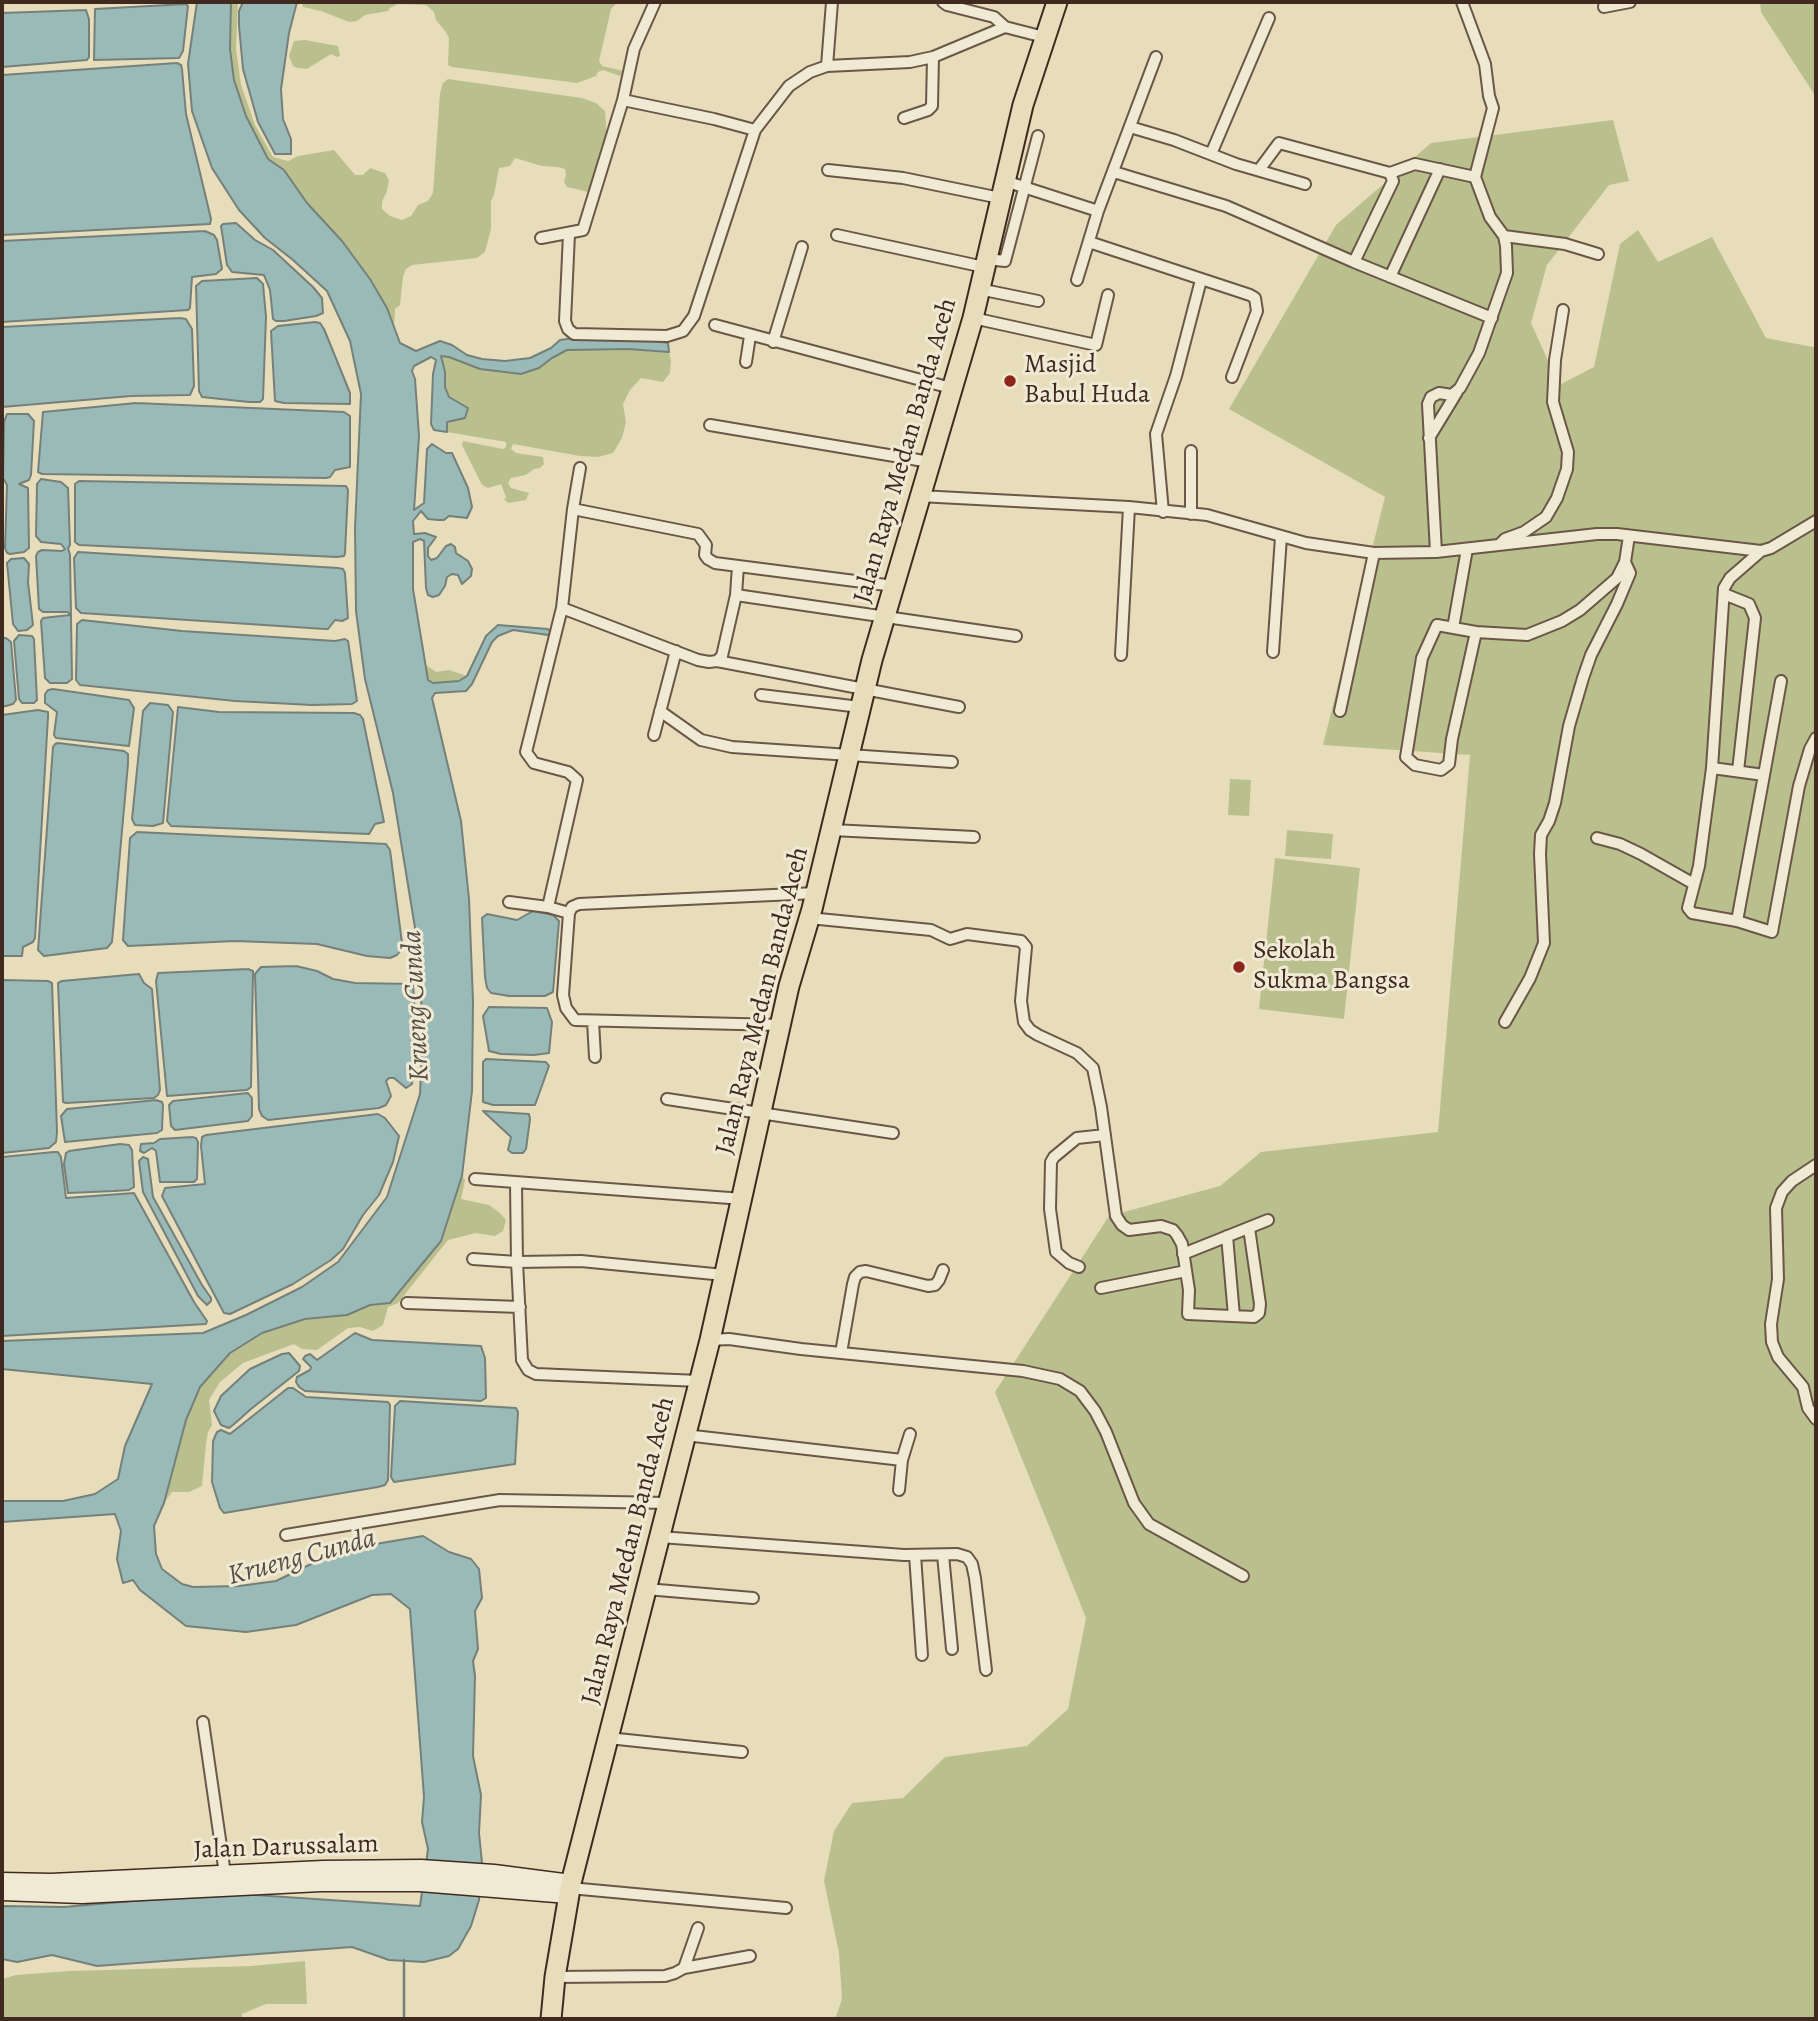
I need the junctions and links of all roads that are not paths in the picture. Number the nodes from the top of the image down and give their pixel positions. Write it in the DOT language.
graph roads {
  1 [pos="655,2"];
  2 [pos="832,2"];
  3 [pos="943,2"];
  4 [pos="1057,2"];
  5 [pos="1462,2"];
  6 [pos="1605,2"];
  7 [pos="1630,2"];
  8 [pos="1269,18"];
  9 [pos="1006,27"];
  10 [pos="1044,37"];
  11 [pos="933,57"];
  12 [pos="1156,57"];
  13 [pos="827,66"];
  14 [pos="623,100"];
  15 [pos="904,118"];
  16 [pos="1130,127"];
  17 [pos="755,130"];
  18 [pos="1038,136"];
  19 [pos="1211,154"];
  20 [pos="1440,169"];
  21 [pos="828,170"];
  22 [pos="1259,170"];
  23 [pos="1114,172"];
  24 [pos="1390,173"];
  25 [pos="1475,177"];
  26 [pos="1305,184"];
  27 [pos="1009,189"];
  28 [pos="1098,211"];
  29 [pos="569,233"];
  30 [pos="837,235"];
  31 [pos="1504,236"];
  32 [pos="541,238"];
  33 [pos="1089,242"];
  34 [pos="802,247"];
  35 [pos="1598,254"];
  36 [pos="1354,262"];
  37 [pos="985,263"];
  38 [pos="1390,277"];
  39 [pos="1201,279"];
  40 [pos="1077,280"];
  41 [pos="979,289"];
  42 [pos="1108,295"];
  43 [pos="1038,301"];
  44 [pos="1563,310"];
  45 [pos="973,318"];
  46 [pos="1492,318"];
  47 [pos="715,325"];
  48 [pos="750,336"];
  49 [pos="773,342"];
  50 [pos="746,362"];
  51 [pos="1232,377"];
  52 [pos="951,388"];
  53 [pos="1457,393"];
  54 [pos="710,425"];
  55 [pos="1429,438"];
  56 [pos="1191,451"];
  57 [pos="930,462"];
  58 [pos="580,468"];
  59 [pos="919,496"];
  60 [pos="1129,507"];
  61 [pos="573,509"];
  62 [pos="1163,512"];
  63 [pos="1191,514"];
  64 [pos="1816,521"];
  65 [pos="1629,536"];
  66 [pos="1281,537"];
  67 [pos="1498,546"];
  68 [pos="1467,549"];
  69 [pos="1761,551"];
  70 [pos="1436,552"];
  71 [pos="1374,553"];
  72 [pos="1625,562"];
  73 [pos="738,566"];
  74 [pos="894,586"];
  75 [pos="736,594"];
  76 [pos="1724,594"];
  77 [pos="562,608"];
  78 [pos="885,618"];
  79 [pos="1453,628"];
  80 [pos="1476,632"];
  81 [pos="1016,636"];
  82 [pos="676,652"];
  83 [pos="1273,652"];
  84 [pos="1121,655"];
  85 [pos="717,660"];
  86 [pos="1781,681"];
  87 [pos="761,695"];
  88 [pos="862,698"];
  89 [pos="959,707"];
  90 [pos="1340,710"];
  91 [pos="660,711"];
  92 [pos="654,735"];
  93 [pos="1816,738"];
  94 [pos="848,756"];
  95 [pos="952,762"];
  96 [pos="1712,768"];
  97 [pos="1738,771"];
  98 [pos="1764,775"];
  99 [pos="832,830"];
  100 [pos="974,837"];
  101 [pos="1597,838"];
  102 [pos="1694,884"];
  103 [pos="816,893"];
  104 [pos="509,902"];
  105 [pos="548,907"];
  106 [pos="569,913"];
  107 [pos="810,918"];
  108 [pos="1737,921"];
  109 [pos="593,1021"];
  110 [pos="1505,1022"];
  111 [pos="780,1025"];
  112 [pos="595,1057"];
  113 [pos="667,1099"];
  114 [pos="759,1114"];
  115 [pos="893,1133"];
  116 [pos="1105,1135"];
  117 [pos="1816,1165"];
  118 [pos="475,1179"];
  119 [pos="516,1183"];
  120 [pos="743,1199"];
  121 [pos="1268,1220"];
  122 [pos="1249,1228"];
  123 [pos="1227,1237"];
  124 [pos="1183,1254"];
  125 [pos="473,1259"];
  126 [pos="517,1262"];
  127 [pos="1079,1267"];
  128 [pos="943,1270"];
  129 [pos="1186,1271"];
  130 [pos="724,1275"];
  131 [pos="1101,1288"];
  132 [pos="407,1303"];
  133 [pos="520,1307"];
  134 [pos="1234,1316"];
  135 [pos="710,1340"];
  136 [pos="841,1353"];
  137 [pos="699,1381"];
  138 [pos="1816,1419"];
  139 [pos="685,1434"];
  140 [pos="909,1434"];
  141 [pos="902,1460"];
  142 [pos="899,1490"];
  143 [pos="668,1503"];
  144 [pos="286,1535"];
  145 [pos="660,1537"];
  146 [pos="915,1555"];
  147 [pos="943,1555"];
  148 [pos="1243,1576"];
  149 [pos="646,1589"];
  150 [pos="753,1598"];
  151 [pos="952,1649"];
  152 [pos="922,1655"];
  153 [pos="986,1670"];
  154 [pos="203,1722"];
  155 [pos="608,1738"];
  156 [pos="742,1752"];
  157 [pos="225,1874"];
  158 [pos="420,1875"];
  159 [pos="2,1881"];
  160 [pos="570,1889"];
  161 [pos="2,1892"];
  162 [pos="786,1908"];
  163 [pos="698,1928"];
  164 [pos="750,1956"];
  165 [pos="684,1968"];
  166 [pos="555,1977"];
  167 [pos="551,2019"];
  1 -- 14 [label="street"];
  2 -- 13 [label="street"];
  3 -- 9 [label="street"];
  4 -- 10 [label="highway, Jalan Raya Medan Banda Aceh"];
  5 -- 25 [label="street"];
  6 -- 7 [label="street"];
  8 -- 19 [label="street"];
  9 -- 10 [label="street"];
  9 -- 11 [label="street"];
  10 -- 27 [label="highway, Jalan Raya Medan Banda Aceh"];
  11 -- 13 [label="street"];
  11 -- 15 [label="street"];
  12 -- 16 [label="street"];
  13 -- 17 [label="street"];
  14 -- 17 [label="street"];
  14 -- 29 [label="street"];
  16 -- 19 [label="street"];
  16 -- 23 [label="street"];
  17 -- 29 [label="street"];
  18 -- 27 [label="street"];
  19 -- 22 [label="street"];
  20 -- 24 [label="street"];
  20 -- 25 [label="street"];
  20 -- 38 [label="street"];
  21 -- 27 [label="street"];
  22 -- 24 [label="street"];
  22 -- 26 [label="street"];
  23 -- 28 [label="street"];
  23 -- 36 [label="street"];
  24 -- 36 [label="street"];
  25 -- 31 [label="street"];
  27 -- 28 [label="street"];
  27 -- 37 [label="highway, Jalan Raya Medan Banda Aceh"];
  28 -- 33 [label="street"];
  29 -- 32 [label="street"];
  30 -- 37 [label="street"];
  31 -- 35 [label="street"];
  31 -- 46 [label="street"];
  33 -- 39 [label="street"];
  33 -- 40 [label="street"];
  34 -- 49 [label="street"];
  36 -- 38 [label="street"];
  37 -- 41 [label="highway, Jalan Raya Medan Banda Aceh"];
  38 -- 46 [label="street"];
  39 -- 51 [label="street"];
  39 -- 62 [label="street"];
  41 -- 43 [label="street"];
  41 -- 45 [label="highway, Jalan Raya Medan Banda Aceh"];
  42 -- 45 [label="street"];
  44 -- 67 [label="street"];
  45 -- 52 [label="highway, Jalan Raya Medan Banda Aceh"];
  46 -- 53 [label="street"];
  47 -- 48 [label="street"];
  48 -- 49 [label="street"];
  48 -- 50 [label="street"];
  49 -- 52 [label="street"];
  52 -- 57 [label="highway, Jalan Raya Medan Banda Aceh"];
  53 -- 55 [label="street"];
  53 -- 55 [label="street"];
  54 -- 57 [label="street"];
  55 -- 70 [label="street"];
  56 -- 63 [label="street"];
  57 -- 59 [label="highway, Jalan Raya Medan Banda Aceh"];
  58 -- 61 [label="street"];
  59 -- 60 [label="street"];
  59 -- 74 [label="highway, Jalan Raya Medan Banda Aceh"];
  60 -- 62 [label="street"];
  60 -- 84 [label="street"];
  61 -- 73 [label="street"];
  61 -- 77 [label="street"];
  62 -- 63 [label="street"];
  63 -- 66 [label="street"];
  64 -- 69 [label="street"];
  65 -- 67 [label="street"];
  65 -- 69 [label="street"];
  65 -- 72 [label="street"];
  66 -- 71 [label="street"];
  66 -- 83 [label="street"];
  67 -- 68 [label="street"];
  68 -- 70 [label="street"];
  68 -- 79 [label="street"];
  69 -- 76 [label="street"];
  70 -- 71 [label="street"];
  71 -- 90 [label="street"];
  72 -- 80 [label="street"];
  72 -- 110 [label="street"];
  73 -- 74 [label="street"];
  73 -- 75 [label="street"];
  74 -- 78 [label="highway, Jalan Raya Medan Banda Aceh"];
  75 -- 78 [label="street"];
  75 -- 85 [label="street"];
  76 -- 96 [label="street"];
  76 -- 97 [label="street"];
  77 -- 82 [label="street"];
  77 -- 105 [label="street"];
  78 -- 81 [label="street"];
  78 -- 88 [label="highway, Jalan Raya Medan Banda Aceh"];
  79 -- 80 [label="street"];
  79 -- 80 [label="street"];
  82 -- 85 [label="street"];
  82 -- 91 [label="street"];
  85 -- 88 [label="street"];
  86 -- 98 [label="street"];
  87 -- 88 [label="street"];
  88 -- 89 [label="street"];
  88 -- 94 [label="highway, Jalan Raya Medan Banda Aceh"];
  91 -- 92 [label="street"];
  91 -- 94 [label="street"];
  93 -- 108 [label="street"];
  94 -- 95 [label="street"];
  94 -- 99 [label="highway, Jalan Raya Medan Banda Aceh"];
  96 -- 97 [label="street"];
  96 -- 102 [label="street"];
  97 -- 98 [label="street"];
  98 -- 108 [label="street"];
  99 -- 100 [label="street"];
  99 -- 103 [label="highway, Jalan Raya Medan Banda Aceh"];
  101 -- 102 [label="street"];
  102 -- 108 [label="street"];
  103 -- 106 [label="street"];
  103 -- 107 [label="highway, Jalan Raya Medan Banda Aceh"];
  104 -- 105 [label="street"];
  105 -- 106 [label="street"];
  106 -- 109 [label="street"];
  107 -- 111 [label="highway, Jalan Raya Medan Banda Aceh"];
  107 -- 116 [label="street"];
  109 -- 111 [label="street"];
  109 -- 112 [label="street"];
  111 -- 114 [label="highway, Jalan Raya Medan Banda Aceh"];
  113 -- 114 [label="street"];
  114 -- 115 [label="street"];
  114 -- 120 [label="highway, Jalan Raya Medan Banda Aceh"];
  116 -- 124 [label="street"];
  116 -- 127 [label="street"];
  117 -- 138 [label="street"];
  118 -- 119 [label="street"];
  119 -- 120 [label="street"];
  119 -- 126 [label="street"];
  120 -- 130 [label="highway, Jalan Raya Medan Banda Aceh"];
  121 -- 122 [label="street"];
  122 -- 123 [label="street"];
  122 -- 134 [label="street"];
  123 -- 124 [label="street"];
  123 -- 134 [label="street"];
  124 -- 129 [label="street"];
  125 -- 126 [label="street"];
  126 -- 130 [label="street"];
  126 -- 133 [label="street"];
  128 -- 136 [label="street"];
  129 -- 131 [label="street"];
  129 -- 134 [label="street"];
  130 -- 135 [label="highway, Jalan Raya Medan Banda Aceh"];
  132 -- 133 [label="street"];
  133 -- 137 [label="street"];
  135 -- 136 [label="street"];
  135 -- 137 [label="highway, Jalan Raya Medan Banda Aceh"];
  136 -- 148 [label="street"];
  137 -- 139 [label="highway, Jalan Raya Medan Banda Aceh"];
  139 -- 141 [label="street"];
  139 -- 143 [label="highway, Jalan Raya Medan Banda Aceh"];
  140 -- 141 [label="street"];
  141 -- 142 [label="street"];
  143 -- 144 [label="street"];
  143 -- 145 [label="highway, Jalan Raya Medan Banda Aceh"];
  145 -- 146 [label="street"];
  145 -- 149 [label="highway, Jalan Raya Medan Banda Aceh"];
  146 -- 147 [label="street"];
  146 -- 152 [label="street"];
  147 -- 151 [label="street"];
  147 -- 153 [label="street"];
  149 -- 150 [label="street"];
  149 -- 155 [label="highway, Jalan Raya Medan Banda Aceh"];
  154 -- 157 [label="street"];
  155 -- 156 [label="street"];
  155 -- 160 [label="highway, Jalan Raya Medan Banda Aceh"];
  157 -- 158 [label="street, Jalan Darussalam"];
  157 -- 159 [label="street, Jalan Darussalam"];
  158 -- 160 [label="street, Jalan Darussalam"];
  158 -- 161 [label="street, Jalan Darussalam"];
  160 -- 162 [label="street"];
  160 -- 166 [label="highway, Jalan Raya Medan Banda Aceh"];
  163 -- 165 [label="street"];
  164 -- 165 [label="street"];
  165 -- 166 [label="street"];
  166 -- 167 [label="highway, Jalan Raya Medan Banda Aceh"];
}
